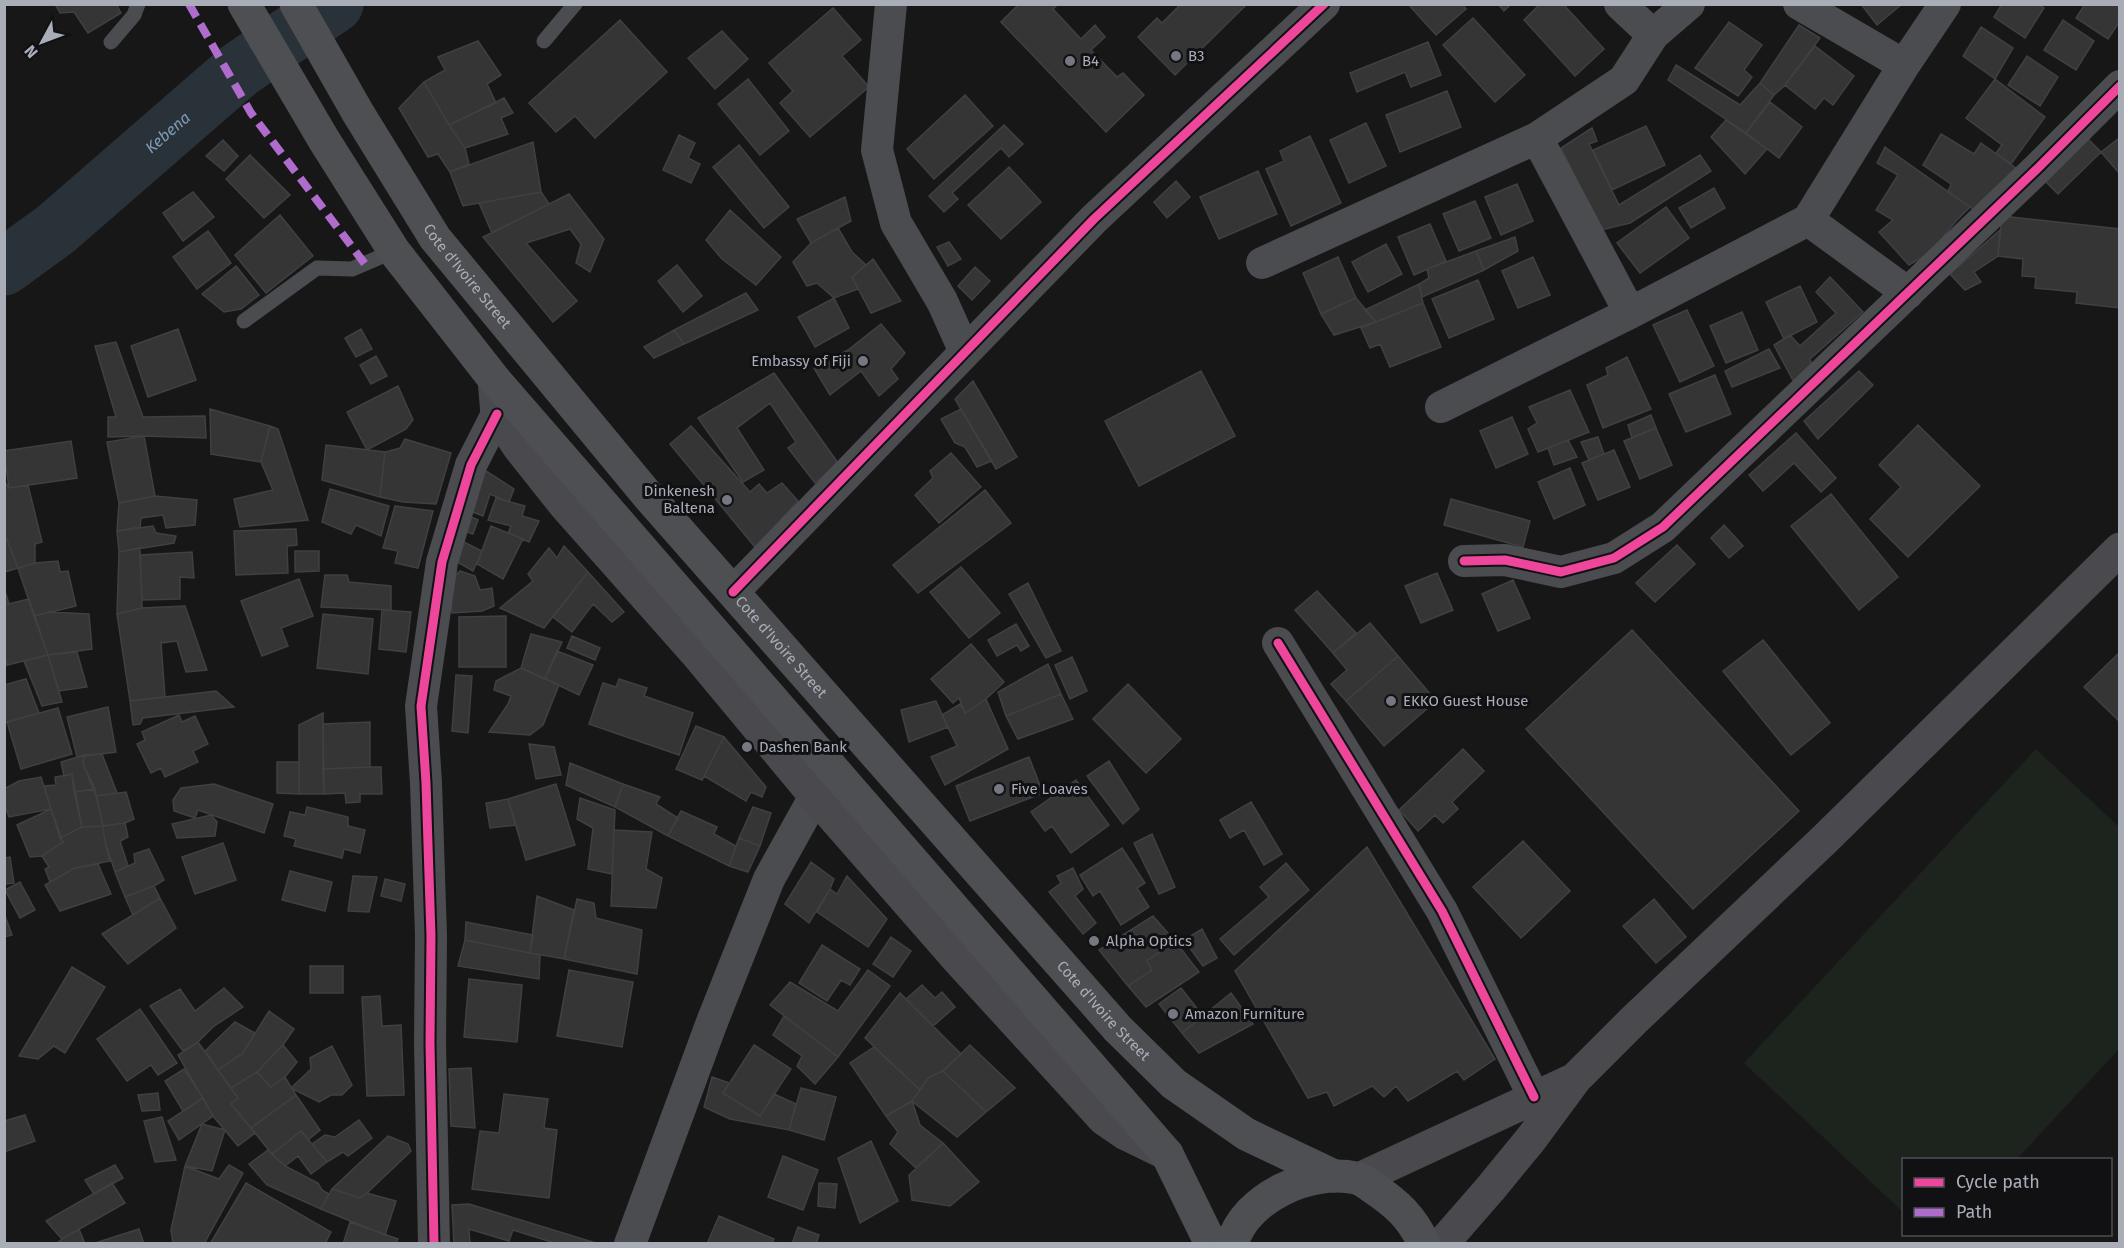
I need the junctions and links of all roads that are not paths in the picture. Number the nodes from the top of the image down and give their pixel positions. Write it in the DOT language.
graph roads {
  1 [pos="138,4"];
  2 [pos="244,4"];
  3 [pos="296,4"];
  4 [pos="574,4"];
  5 [pos="891,4"];
  6 [pos="1324,4"];
  7 [pos="1620,4"];
  8 [pos="1689,4"];
  9 [pos="1799,4"];
  10 [pos="1945,4"];
  11 [pos="1653,35"];
  12 [pos="544,40"];
  13 [pos="111,42"];
  14 [pos="1904,65"];
  15 [pos="2120,86"];
  16 [pos="1537,138"];
  17 [pos="1808,220"];
  18 [pos="394,251"];
  19 [pos="1262,263"];
  20 [pos="1908,293"];
  21 [pos="1630,314"];
  22 [pos="244,321"];
  23 [pos="965,352"];
  24 [pos="494,380"];
  25 [pos="1441,406"];
  26 [pos="497,414"];
  27 [pos="2120,549"];
  28 [pos="1464,561"];
  29 [pos="733,592"];
  30 [pos="1278,643"];
  31 [pos="815,796"];
  32 [pos="1576,1078"];
  33 [pos="1534,1097"];
  34 [pos="1167,1154"];
  35 [pos="1346,1177"];
  36 [pos="434,1244"];
  37 [pos="630,1244"];
  38 [pos="1211,1244"];
  39 [pos="1232,1244"];
  40 [pos="1424,1244"];
  41 [pos="1442,1244"];
  1 -- 13 [label="lane"];
  2 -- 18 [label="main road"];
  3 -- 29 [label="main road, Cote d'Ivoire Street"];
  4 -- 12 [label="lane"];
  5 -- 23 [label="street"];
  6 -- 23 [label="street"];
  7 -- 11 [label="street"];
  8 -- 11 [label="street"];
  9 -- 14 [label="street"];
  10 -- 14 [label="street"];
  11 -- 16 [label="street"];
  14 -- 17 [label="street"];
  15 -- 20 [label="street"];
  16 -- 19 [label="street"];
  16 -- 21 [label="street"];
  17 -- 20 [label="street"];
  17 -- 21 [label="street"];
  18 -- 22 [label="lane"];
  18 -- 24 [label="main road"];
  20 -- 28 [label="street"];
  21 -- 25 [label="street"];
  23 -- 29 [label="street"];
  24 -- 26 [label="main road"];
  24 -- 34 [label="main road"];
  26 -- 31 [label="main road"];
  26 -- 36 [label="street"];
  27 -- 32 [label="main road"];
  29 -- 35 [label="main road, Cote d'Ivoire Street"];
  30 -- 33 [label="street"];
  31 -- 34 [label="main road"];
  31 -- 37 [label="street"];
  32 -- 33 [label="main road"];
  32 -- 41 [label="main road"];
  33 -- 35 [label="main road"];
  34 -- 38 [label="main road"];
  35 -- 39 [label="main road"];
  35 -- 40 [label="main road, Cote d'Ivoire Street"];
}
